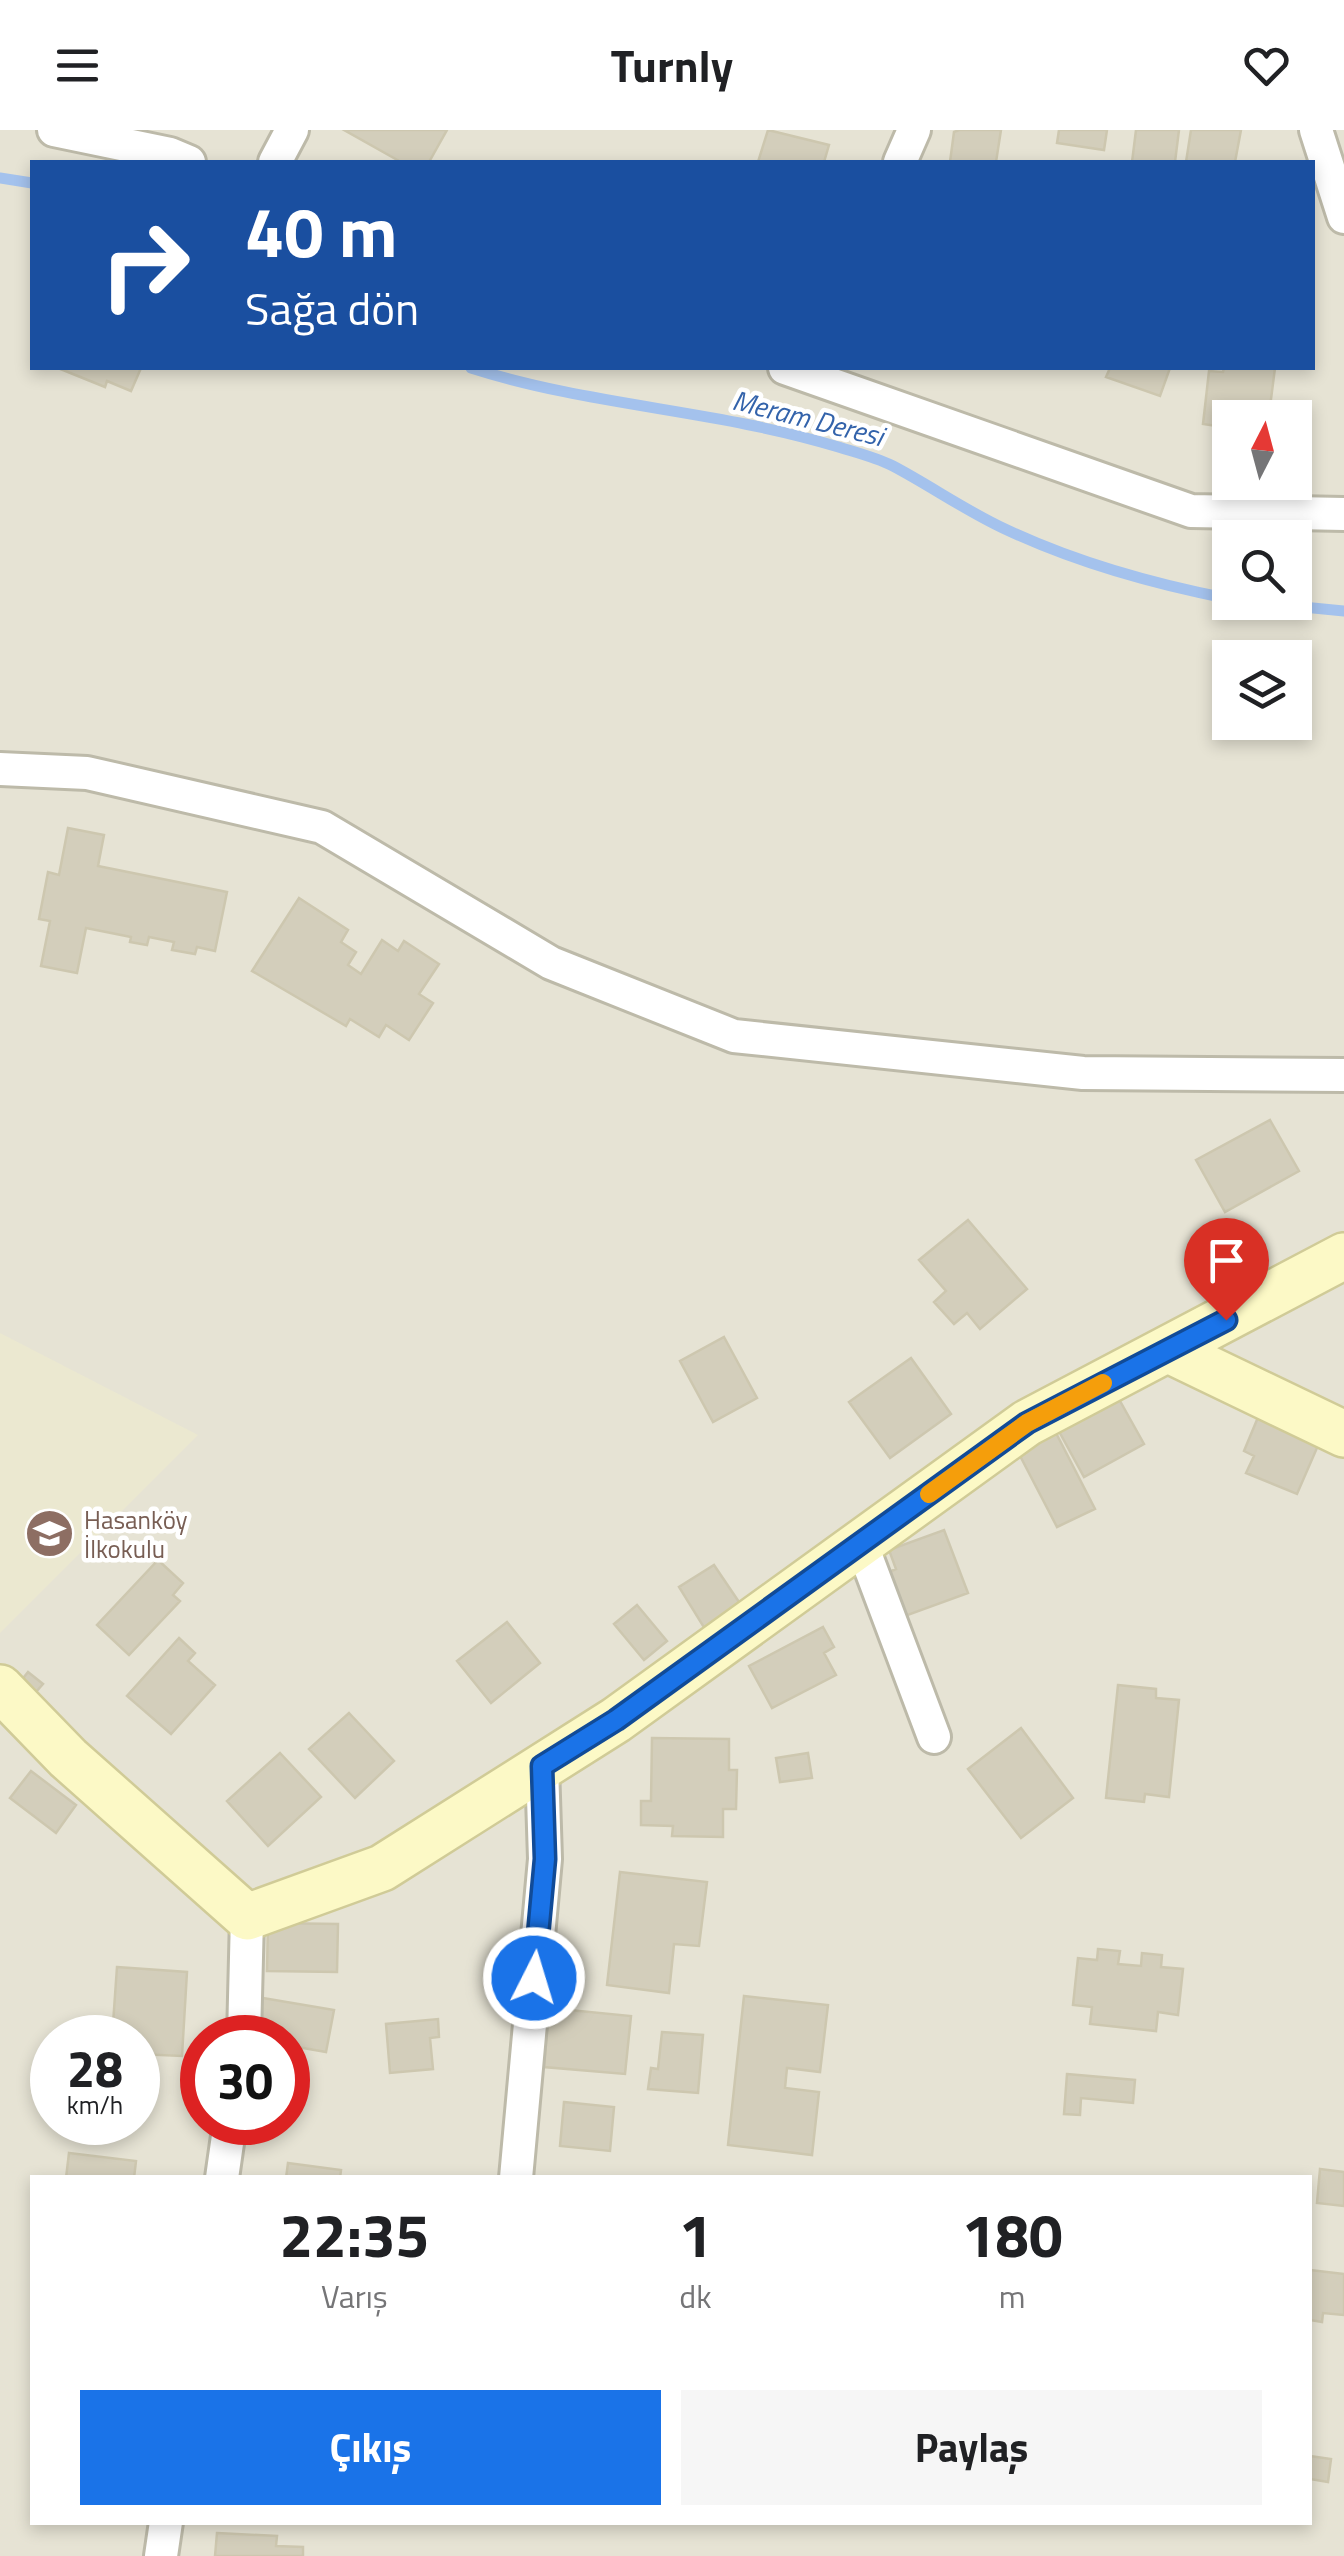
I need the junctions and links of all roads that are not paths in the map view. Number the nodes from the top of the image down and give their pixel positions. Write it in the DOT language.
graph roads {
  1 [pos="54,130"];
  2 [pos="292,130"];
  3 [pos="914,130"];
  4 [pos="1316,130"];
  5 [pos="184,160"];
  6 [pos="276,160"];
  7 [pos="901,160"];
  8 [pos="1344,217"];
  9 [pos="796,370"];
  10 [pos="863,382"];
  11 [pos="1344,514"];
  12 [pos="0,769"];
  13 [pos="1344,1075"];
  14 [pos="1344,1256"];
  15 [pos="1168,1350"];
  16 [pos="1344,1434"];
  17 [pos="861,1543"];
  18 [pos="0,1688"];
  19 [pos="934,1737"];
  20 [pos="542,1766"];
  21 [pos="247,1917"];
  22 [pos="245,2015"];
  23 [pos="227,2145"];
  24 [pos="222,2175"];
  25 [pos="516,2175"];
  26 [pos="166,2525"];
  27 [pos="161,2556"];
  1 -- 5 [label="street"];
  2 -- 6 [label="street"];
  3 -- 7 [label="street"];
  4 -- 8 [label="street"];
  9 -- 10 [label="street"];
  10 -- 11 [label="street"];
  12 -- 13 [label="street"];
  14 -- 15 [label="street"];
  15 -- 16 [label="street"];
  15 -- 17 [label="street"];
  17 -- 19 [label="street"];
  17 -- 20 [label="street"];
  18 -- 21 [label="street"];
  20 -- 21 [label="street"];
  20 -- 25 [label="street"];
  21 -- 22 [label="street"];
  23 -- 24 [label="street"];
  26 -- 27 [label="street"];
}
